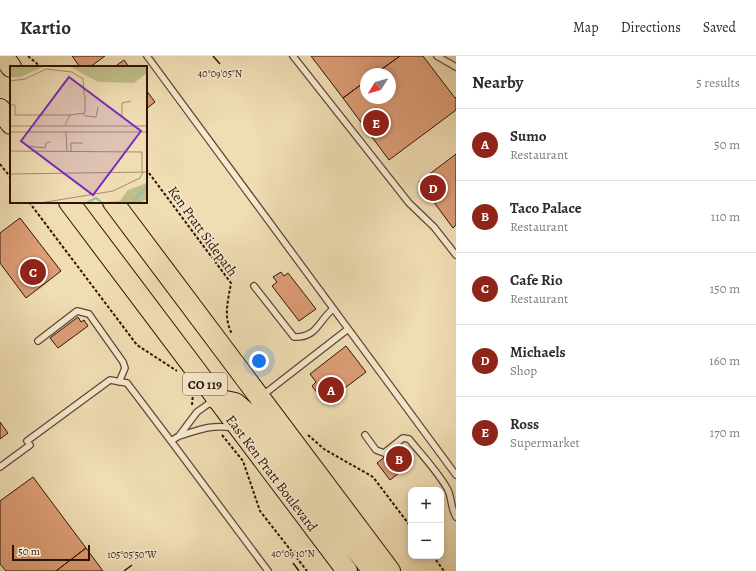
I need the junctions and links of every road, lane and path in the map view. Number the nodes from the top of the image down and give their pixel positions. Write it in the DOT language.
graph roads {
  1 [pos="3,56"];
  2 [pos="28,56"];
  3 [pos="147,56"];
  4 [pos="293,56"];
  5 [pos="437,56"];
  6 [pos="10,66"];
  7 [pos="40,66"];
  8 [pos="456,67"];
  9 [pos="0,110"];
  10 [pos="10,123"];
  11 [pos="0,164"];
  12 [pos="147,170"];
  13 [pos="10,177"];
  14 [pos="30,203"];
  15 [pos="70,203"];
  16 [pos="114,203"];
  17 [pos="456,255"];
  18 [pos="254,286"];
  19 [pos="333,309"];
  20 [pos="348,329"];
  21 [pos="235,339"];
  22 [pos="38,341"];
  23 [pos="179,372"];
  24 [pos="119,382"];
  25 [pos="191,389"];
  26 [pos="260,398"];
  27 [pos="216,399"];
  28 [pos="192,405"];
  29 [pos="239,429"];
  30 [pos="217,434"];
  31 [pos="306,434"];
  32 [pos="365,435"];
  33 [pos="179,436"];
  34 [pos="171,441"];
  35 [pos="0,467"];
  36 [pos="456,475"];
  37 [pos="456,517"];
  38 [pos="408,523"];
  39 [pos="435,559"];
  40 [pos="268,571"];
  41 [pos="307,571"];
  42 [pos="347,571"];
  43 [pos="373,571"];
  44 [pos="390,571"];
  45 [pos="444,571"];
  1 -- 6 [label="highway"];
  2 -- 7 [label="path"];
  3 -- 19 [label="lane"];
  4 -- 17 [label="lane"];
  5 -- 8 [label="lane"];
  9 -- 10 [label="highway"];
  11 -- 13 [label="path"];
  12 -- 21 [label="path, Ken Pratt Sidepath"];
  14 -- 23 [label="path"];
  15 -- 27 [label="highway, East Ken Pratt Boulevard / CO 119"];
  16 -- 26 [label="highway, CO 119"];
  18 -- 19 [label="lane"];
  19 -- 20 [label="lane"];
  20 -- 26 [label="lane"];
  20 -- 36 [label="lane"];
  22 -- 24 [label="lane"];
  24 -- 34 [label="lane"];
  24 -- 35 [label="lane"];
  25 -- 28 [label="path"];
  26 -- 44 [label="highway, CO 119"];
  27 -- 29 [label="highway, East Ken Pratt Boulevard / CO 119"];
  27 -- 33 [label="lane"];
  27 -- 43 [label="highway"];
  29 -- 33 [label="lane"];
  29 -- 42 [label="highway, East Ken Pratt Boulevard / CO 119"];
  30 -- 41 [label="path"];
  31 -- 38 [label="path"];
  32 -- 37 [label="lane"];
  33 -- 34 [label="lane"];
  34 -- 40 [label="lane"];
  39 -- 45 [label="path"];
}
